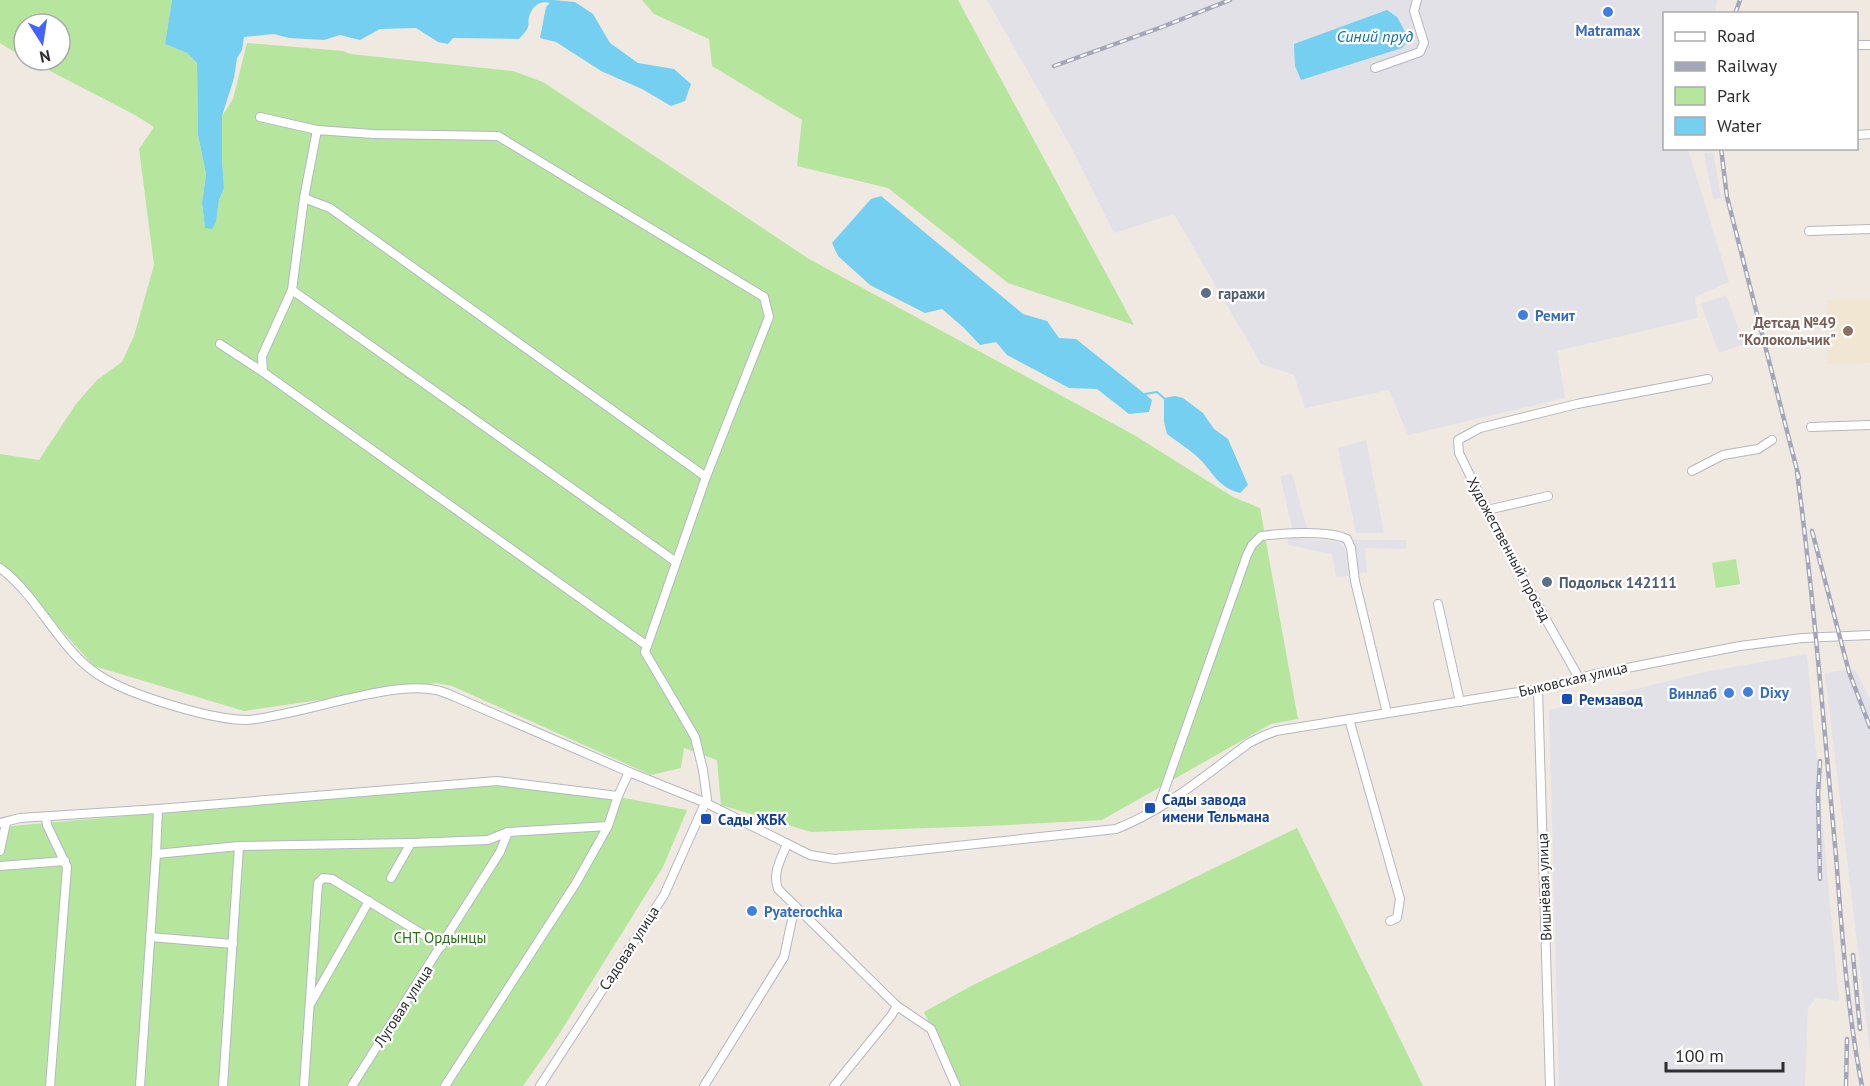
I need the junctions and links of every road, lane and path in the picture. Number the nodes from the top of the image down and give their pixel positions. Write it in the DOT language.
graph roads {
  1 [pos="1417,0"];
  2 [pos="1375,68"];
  3 [pos="260,117"];
  4 [pos="317,130"];
  5 [pos="304,198"];
  6 [pos="1870,229"];
  7 [pos="1809,231"];
  8 [pos="292,290"];
  9 [pos="220,344"];
  10 [pos="263,372"];
  11 [pos="1708,379"];
  12 [pos="1870,424"];
  13 [pos="1811,427"];
  14 [pos="1772,440"];
  15 [pos="1692,471"];
  16 [pos="706,477"];
  17 [pos="1548,496"];
  18 [pos="1487,510"];
  19 [pos="676,561"];
  20 [pos="0,568"];
  21 [pos="1437,604"];
  22 [pos="1870,634"];
  23 [pos="646,645"];
  24 [pos="1579,678"];
  25 [pos="1538,689"];
  26 [pos="1460,702"];
  27 [pos="1387,714"];
  28 [pos="1349,719"];
  29 [pos="629,772"];
  30 [pos="618,796"];
  31 [pos="706,803"];
  32 [pos="1158,808"];
  33 [pos="158,809"];
  34 [pos="45,818"];
  35 [pos="3,823"];
  36 [pos="608,826"];
  37 [pos="508,832"];
  38 [pos="411,843"];
  39 [pos="787,844"];
  40 [pos="239,846"];
  41 [pos="0,851"];
  42 [pos="156,855"];
  43 [pos="65,861"];
  44 [pos="0,866"];
  45 [pos="392,878"];
  46 [pos="369,901"];
  47 [pos="795,906"];
  48 [pos="1390,921"];
  49 [pos="150,937"];
  50 [pos="233,944"];
  51 [pos="442,946"];
  52 [pos="309,1006"];
  53 [pos="897,1006"];
  54 [pos="50,1086"];
  55 [pos="140,1086"];
  56 [pos="223,1086"];
  57 [pos="304,1086"];
  58 [pos="352,1086"];
  59 [pos="445,1086"];
  60 [pos="540,1086"];
  61 [pos="704,1086"];
  62 [pos="834,1086"];
  63 [pos="956,1086"];
  64 [pos="1550,1086"];
  1 -- 2 [label="street"];
  3 -- 4 [label="street"];
  4 -- 5 [label="street"];
  4 -- 16 [label="street"];
  5 -- 8 [label="street"];
  5 -- 16 [label="street"];
  6 -- 7 [label="street"];
  8 -- 10 [label="street"];
  8 -- 19 [label="street"];
  9 -- 10 [label="street"];
  10 -- 23 [label="street"];
  11 -- 18 [label="street, Художественный проезд"];
  12 -- 13 [label="street"];
  14 -- 15 [label="street"];
  16 -- 19 [label="street"];
  17 -- 18 [label="street"];
  18 -- 24 [label="street, Художественный проезд"];
  19 -- 23 [label="street"];
  20 -- 29 [label="street, Быковская улица"];
  21 -- 26 [label="street"];
  22 -- 24 [label="street, Быковская улица"];
  23 -- 31 [label="street"];
  24 -- 25 [label="street, Быковская улица"];
  25 -- 26 [label="street, Быковская улица"];
  25 -- 64 [label="street, Вишнёвая улица"];
  26 -- 27 [label="street, Быковская улица"];
  27 -- 28 [label="street, Быковская улица"];
  27 -- 32 [label="street"];
  28 -- 32 [label="street, Быковская улица"];
  28 -- 48 [label="street"];
  29 -- 30 [label="street"];
  29 -- 31 [label="street, Быковская улица"];
  30 -- 33 [label="street"];
  30 -- 36 [label="street"];
  31 -- 39 [label="street, Быковская улица"];
  31 -- 60 [label="street, Садовая улица"];
  32 -- 39 [label="street, Быковская улица"];
  33 -- 34 [label="street"];
  33 -- 42 [label="street"];
  34 -- 35 [label="street"];
  34 -- 43 [label="street"];
  35 -- 41 [label="street"];
  36 -- 37 [label="street"];
  36 -- 59 [label="street"];
  37 -- 38 [label="street"];
  37 -- 51 [label="street, Луговая улица"];
  38 -- 40 [label="street"];
  38 -- 45 [label="street"];
  39 -- 47 [label="street"];
  40 -- 42 [label="street"];
  40 -- 50 [label="street"];
  42 -- 49 [label="street"];
  43 -- 44 [label="street"];
  43 -- 54 [label="street"];
  46 -- 51 [label="street"];
  46 -- 52 [label="street"];
  46 -- 52 [label="street"];
  47 -- 53 [label="street"];
  47 -- 61 [label="street"];
  49 -- 50 [label="street"];
  49 -- 55 [label="street"];
  50 -- 56 [label="street"];
  51 -- 58 [label="street, Луговая улица"];
  52 -- 57 [label="street"];
  53 -- 62 [label="street"];
  53 -- 63 [label="street"];
}
